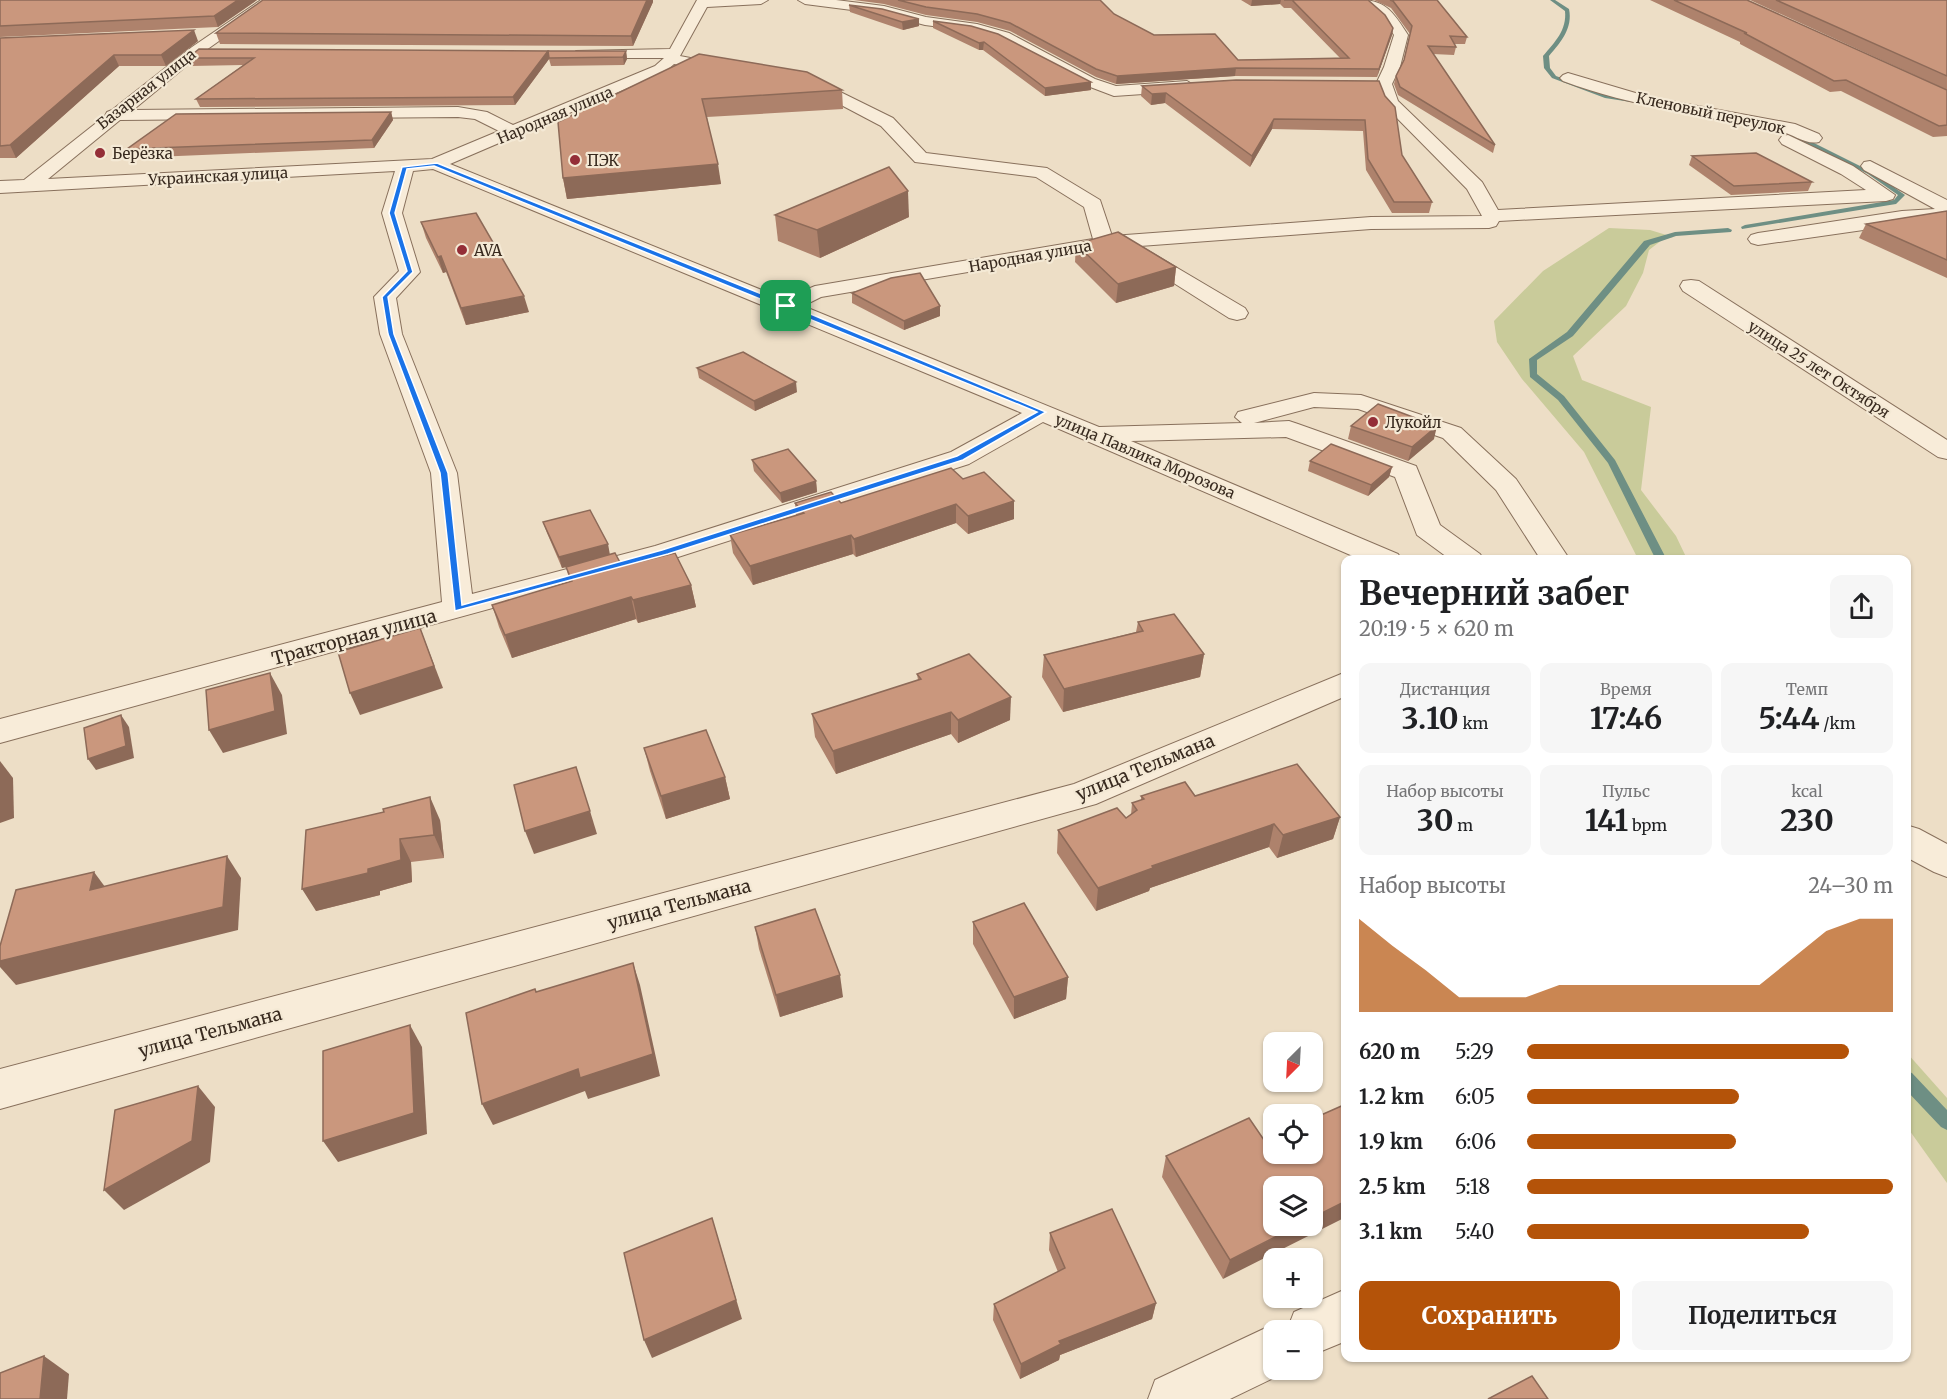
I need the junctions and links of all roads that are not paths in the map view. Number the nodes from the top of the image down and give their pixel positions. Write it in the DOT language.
graph roads {
  1 [pos="270,0"];
  2 [pos="762,0"];
  3 [pos="805,0"];
  4 [pos="1368,0"];
  5 [pos="703,2"];
  6 [pos="194,42"];
  7 [pos="221,50"];
  8 [pos="568,54"];
  9 [pos="673,56"];
  10 [pos="748,72"];
  11 [pos="780,78"];
  12 [pos="1568,78"];
  13 [pos="1202,85"];
  14 [pos="113,115"];
  15 [pos="513,132"];
  16 [pos="1788,140"];
  17 [pos="435,164"];
  18 [pos="405,167"];
  19 [pos="28,186"];
  20 [pos="0,187"];
  21 [pos="1944,215"];
  22 [pos="1492,216"];
  23 [pos="1758,239"];
  24 [pos="1113,243"];
  25 [pos="1691,286"];
  26 [pos="786,306"];
  27 [pos="1237,313"];
  28 [pos="1042,412"];
  29 [pos="1092,432"];
  30 [pos="1191,432"];
  31 [pos="1947,451"];
  32 [pos="1376,555"];
  33 [pos="1463,555"];
  34 [pos="1553,555"];
  35 [pos="458,609"];
  36 [pos="1341,684"];
  37 [pos="0,731"];
  38 [pos="1911,842"];
  39 [pos="1947,862"];
  40 [pos="0,1089"];
  41 [pos="1341,1316"];
  42 [pos="1323,1325"];
  43 [pos="1263,1355"];
  44 [pos="1174,1399"];
  1 -- 6 [label="street, Базарная улица"];
  2 -- 5 [label="street"];
  3 -- 13 [label="street"];
  4 -- 22 [label="street"];
  5 -- 9 [label="street, Народная улица"];
  6 -- 7 [label="street"];
  6 -- 14 [label="street, Базарная улица"];
  8 -- 9 [label="street"];
  9 -- 10 [label="street"];
  9 -- 15 [label="street, Народная улица"];
  11 -- 24 [label="street, Народная улица"];
  12 -- 21 [label="street, Кленовый переулок"];
  14 -- 15 [label="street"];
  14 -- 19 [label="street, Базарная улица"];
  15 -- 17 [label="street, Народная улица"];
  16 -- 22 [label="street"];
  17 -- 18 [label="street, Украинская улица"];
  17 -- 26 [label="street, улица Павлика Морозова"];
  18 -- 19 [label="street, Украинская улица"];
  18 -- 35 [label="street"];
  19 -- 20 [label="street, Украинская улица"];
  21 -- 23 [label="street"];
  22 -- 24 [label="street"];
  24 -- 26 [label="street, Народная улица"];
  24 -- 27 [label="street"];
  25 -- 31 [label="street, улица 25 лет Октября"];
  26 -- 28 [label="street, улица Павлика Морозова"];
  28 -- 29 [label="street, улица Павлика Морозова"];
  28 -- 35 [label="street, Тракторная улица"];
  29 -- 30 [label="street"];
  29 -- 32 [label="street, улица Павлика Морозова"];
  30 -- 33 [label="street"];
  30 -- 34 [label="street"];
  35 -- 37 [label="street, Тракторная улица"];
  36 -- 40 [label="street, улица Тельмана"];
  38 -- 39 [label="street"];
  41 -- 42 [label="street"];
  43 -- 44 [label="street"];
}
